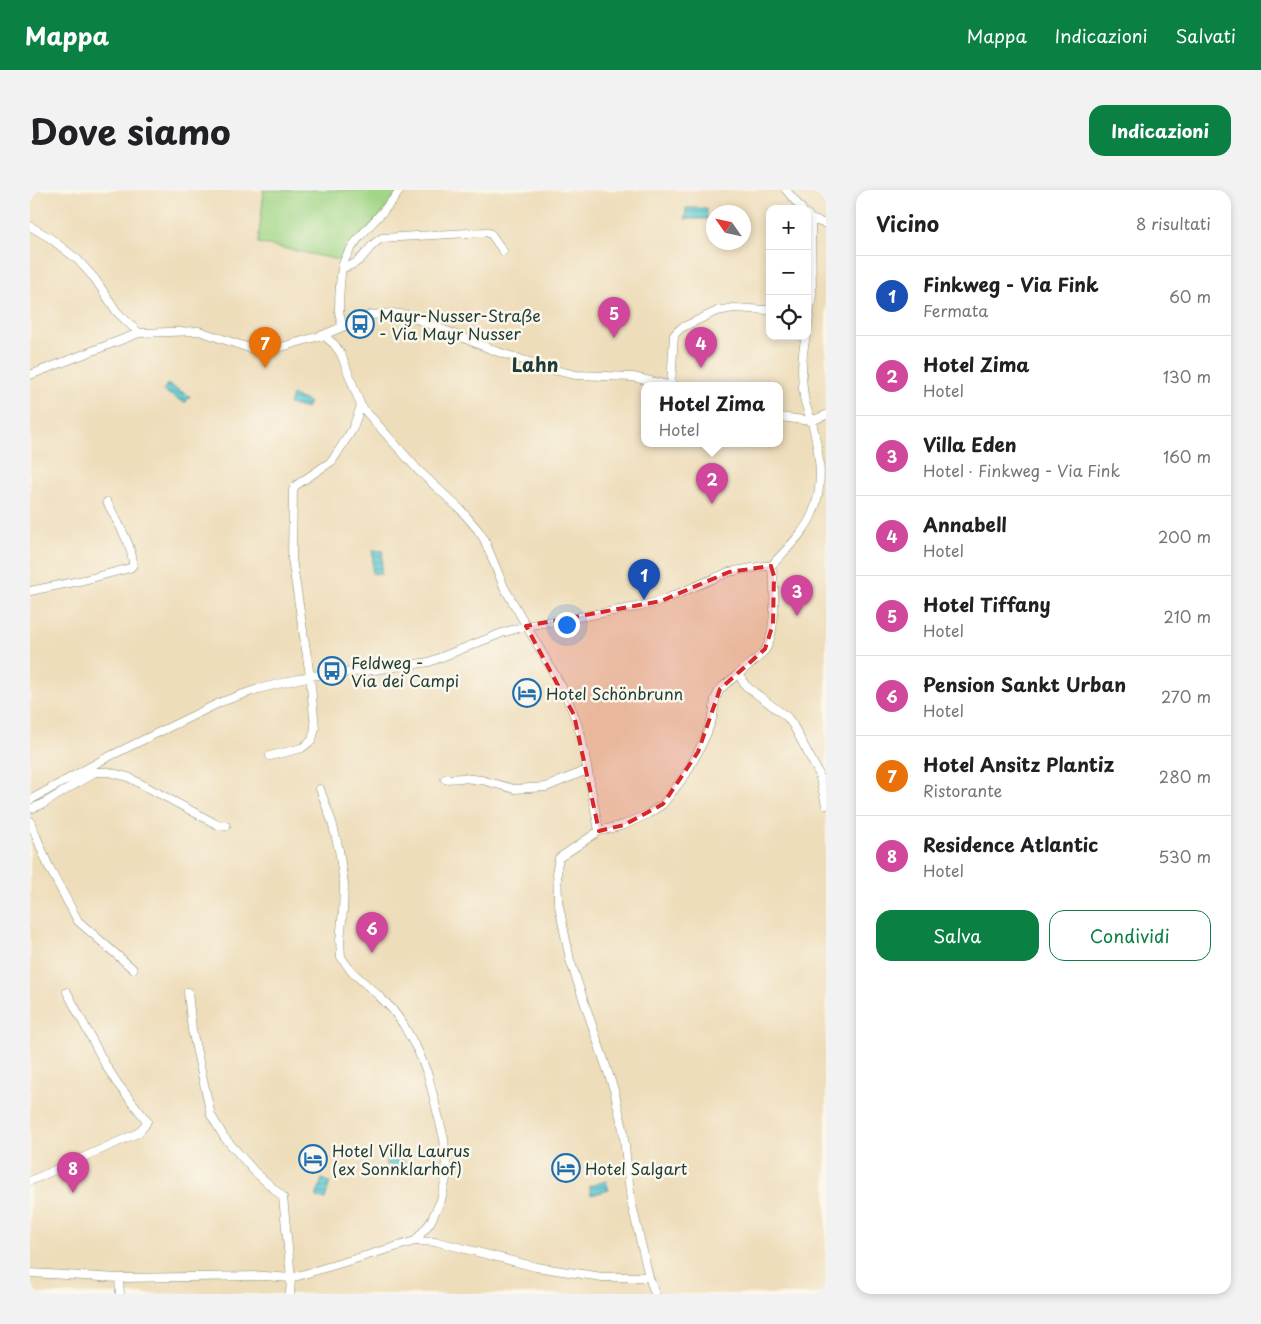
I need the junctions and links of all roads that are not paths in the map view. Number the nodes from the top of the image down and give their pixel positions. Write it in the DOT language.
graph roads {
  1 [pos="400,190"];
  2 [pos="786,190"];
  3 [pos="799,205"];
  4 [pos="811,218"];
  5 [pos="826,224"];
  6 [pos="30,226"];
  7 [pos="810,250"];
  8 [pos="503,251"];
  9 [pos="342,268"];
  10 [pos="811,302"];
  11 [pos="766,310"];
  12 [pos="342,327"];
  13 [pos="138,333"];
  14 [pos="323,335"];
  15 [pos="805,340"];
  16 [pos="30,375"];
  17 [pos="656,382"];
  18 [pos="669,382"];
  19 [pos="361,406"];
  20 [pos="826,416"];
  21 [pos="783,417"];
  22 [pos="811,421"];
  23 [pos="107,502"];
  24 [pos="771,566"];
  25 [pos="30,591"];
  26 [pos="526,626"];
  27 [pos="738,674"];
  28 [pos="310,676"];
  29 [pos="270,756"];
  30 [pos="587,770"];
  31 [pos="445,779"];
  32 [pos="320,789"];
  33 [pos="30,800"];
  34 [pos="826,805"];
  35 [pos="30,809"];
  36 [pos="30,822"];
  37 [pos="226,826"];
  38 [pos="599,831"];
  39 [pos="133,969"];
  40 [pos="67,992"];
  41 [pos="188,992"];
  42 [pos="30,1181"];
  43 [pos="415,1241"];
  44 [pos="30,1273"];
  45 [pos="649,1277"];
  46 [pos="120,1278"];
  47 [pos="291,1278"];
  48 [pos="120,1294"];
  49 [pos="290,1294"];
  50 [pos="655,1294"];
  1 -- 9 [label="street"];
  2 -- 3 [label="street"];
  4 -- 5 [label="street"];
  6 -- 13 [label="street"];
  7 -- 10 [label="street"];
  8 -- 9 [label="street"];
  9 -- 12 [label="street"];
  11 -- 18 [label="street"];
  12 -- 14 [label="street"];
  12 -- 17 [label="street"];
  13 -- 14 [label="street"];
  13 -- 16 [label="street"];
  14 -- 19 [label="street"];
  15 -- 22 [label="street"];
  19 -- 26 [label="street"];
  19 -- 28 [label="street"];
  20 -- 22 [label="street"];
  21 -- 22 [label="street"];
  22 -- 24 [label="street"];
  23 -- 25 [label="street"];
  24 -- 26 [label="street"];
  24 -- 27 [label="street"];
  26 -- 28 [label="street"];
  26 -- 30 [label="street"];
  27 -- 34 [label="street"];
  27 -- 38 [label="street"];
  28 -- 29 [label="street"];
  28 -- 33 [label="street"];
  30 -- 31 [label="street"];
  30 -- 38 [label="street"];
  32 -- 43 [label="street"];
  35 -- 37 [label="street"];
  36 -- 39 [label="street"];
  38 -- 45 [label="street"];
  40 -- 42 [label="street"];
  41 -- 47 [label="street"];
  43 -- 45 [label="street"];
  43 -- 47 [label="street"];
  44 -- 46 [label="street"];
  45 -- 50 [label="street"];
  46 -- 47 [label="street"];
  46 -- 48 [label="street"];
  47 -- 49 [label="street"];
}
